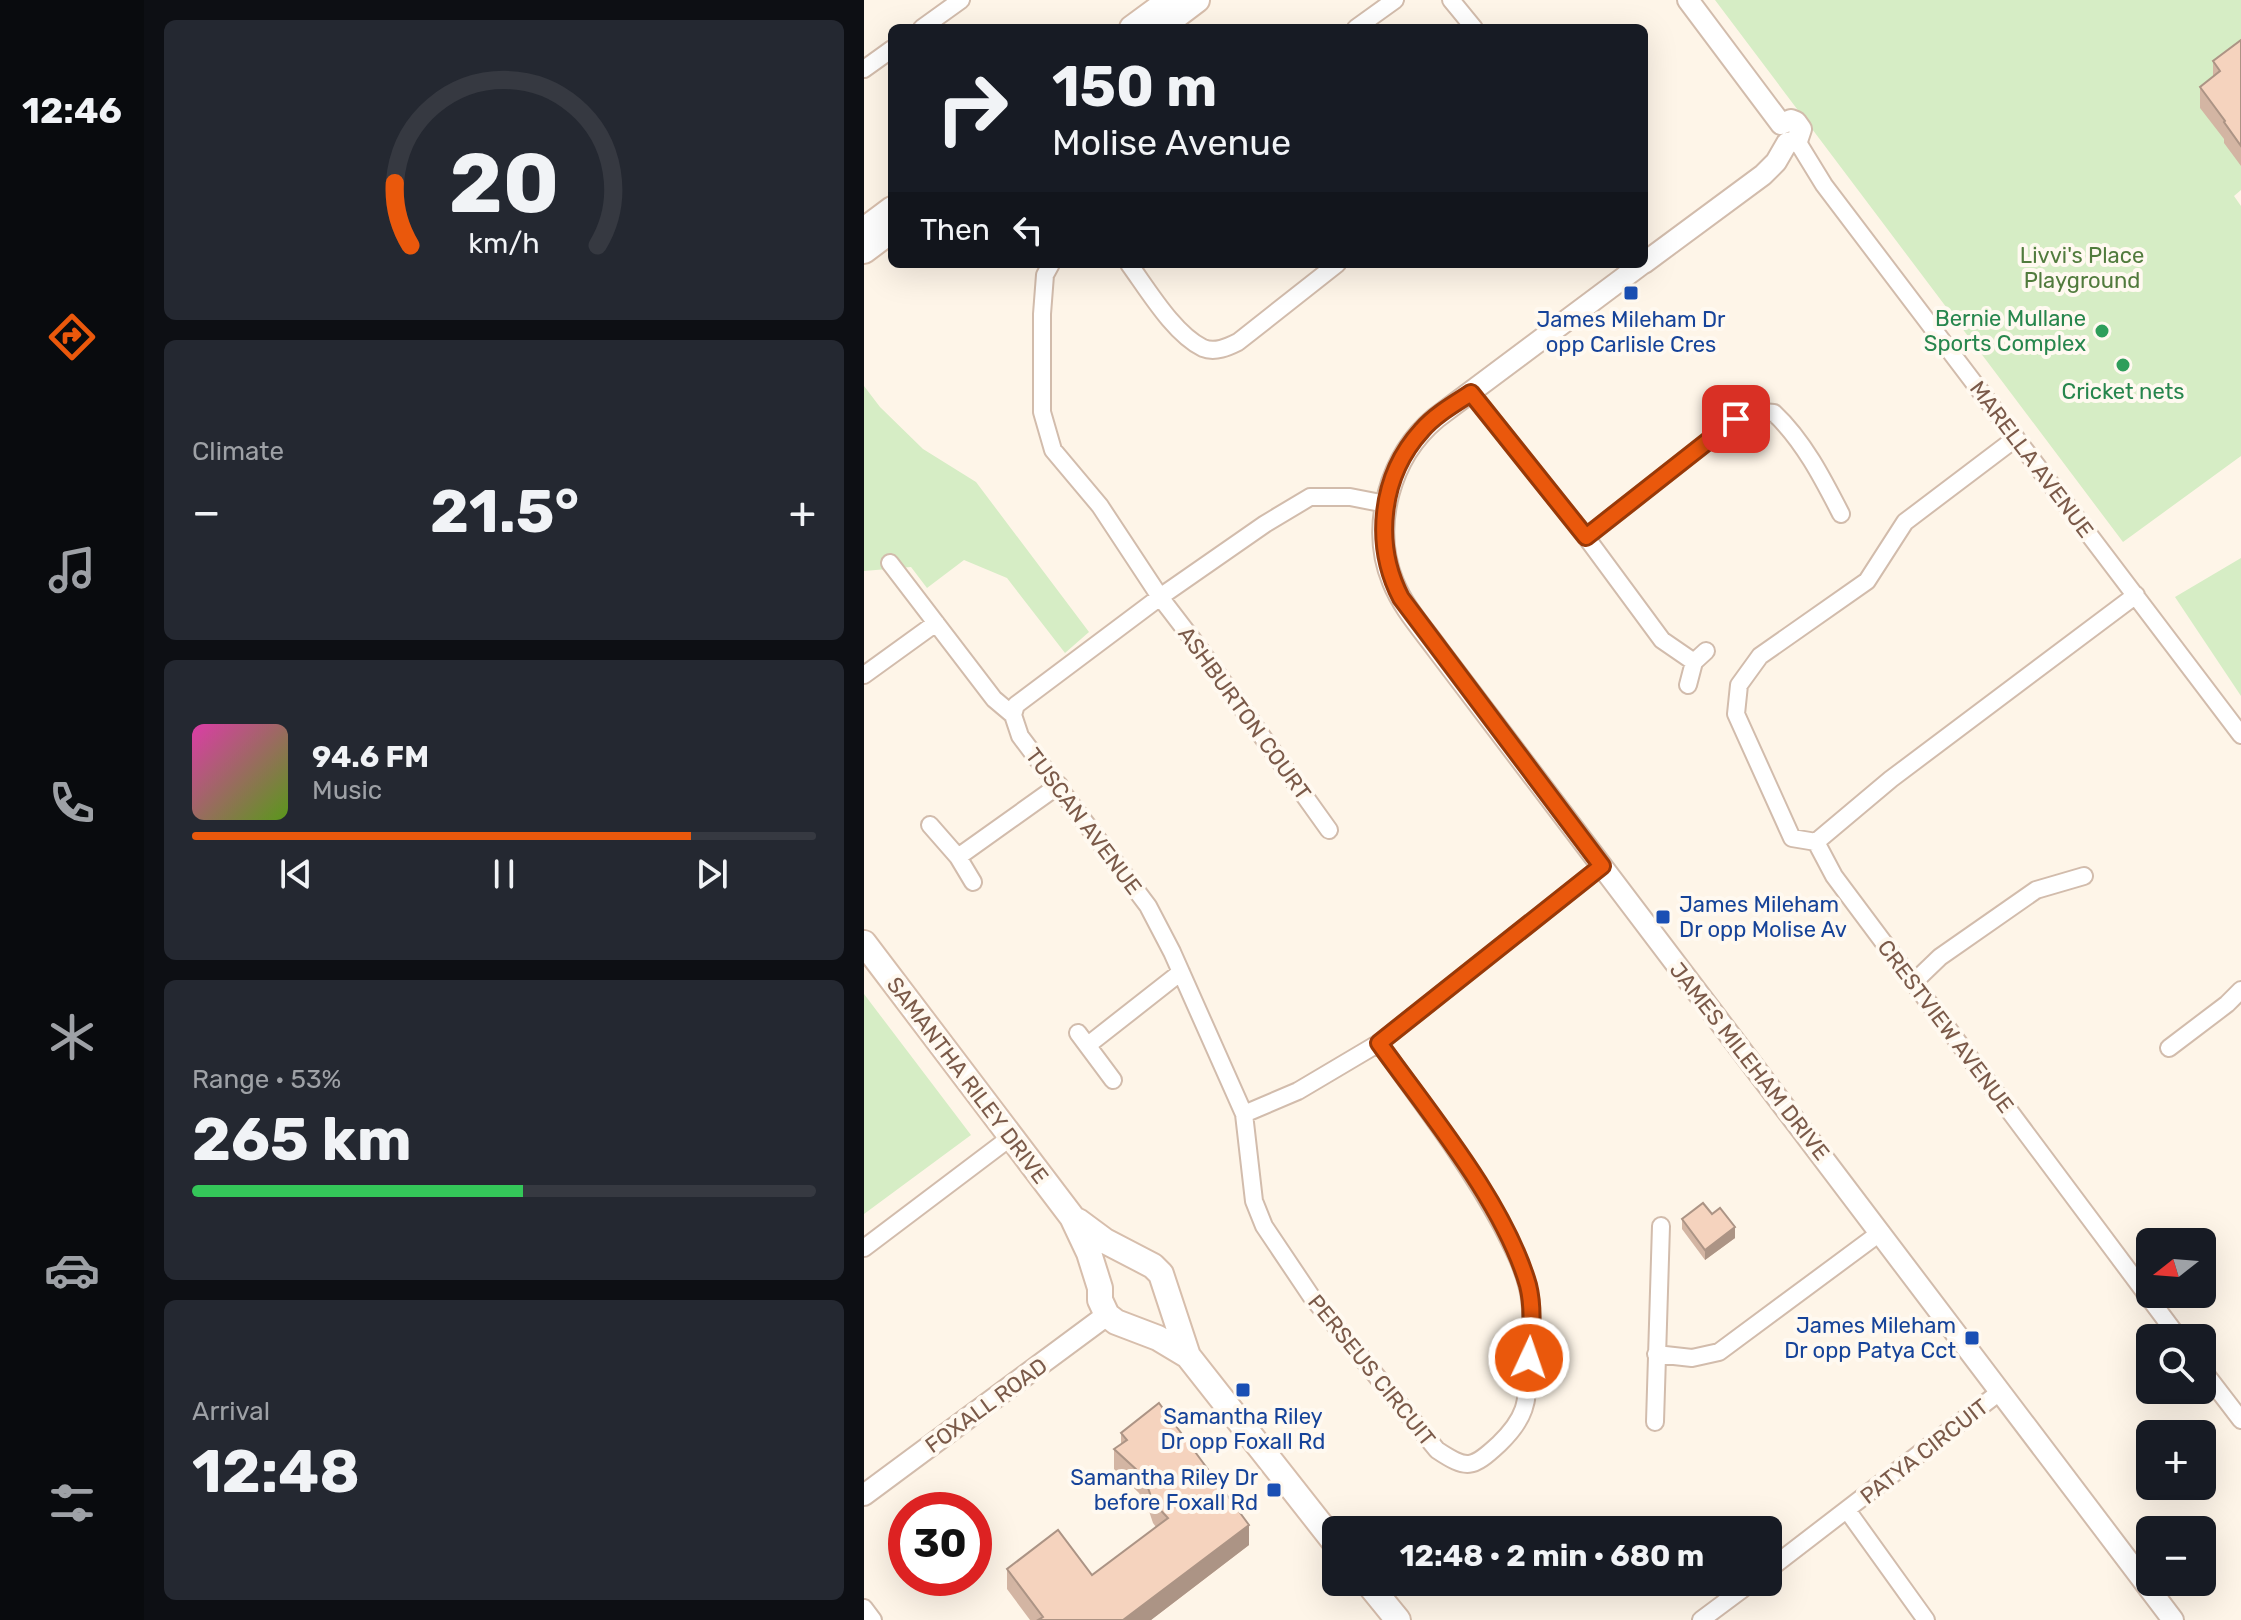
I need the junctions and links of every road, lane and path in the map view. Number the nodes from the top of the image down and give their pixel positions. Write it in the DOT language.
graph roads {
  1 [pos="961,0"];
  2 [pos="1170,0"];
  3 [pos="1197,0"];
  4 [pos="1395,0"];
  5 [pos="1451,0"];
  6 [pos="1688,0"];
  7 [pos="928,24"];
  8 [pos="1137,24"];
  9 [pos="1165,24"];
  10 [pos="1362,24"];
  11 [pos="1471,24"];
  12 [pos="888,52"];
  13 [pos="864,69"];
  14 [pos="1789,136"];
  15 [pos="888,212"];
  16 [pos="864,230"];
  17 [pos="888,233"];
  18 [pos="864,251"];
  19 [pos="1648,258"];
  20 [pos="1049,268"];
  21 [pos="1132,268"];
  22 [pos="1332,268"];
  23 [pos="1635,268"];
  24 [pos="1471,393"];
  25 [pos="2016,438"];
  26 [pos="1386,504"];
  27 [pos="1841,514"];
  28 [pos="1586,537"];
  29 [pos="890,563"];
  30 [pos="2136,595"];
  31 [pos="1160,597"];
  32 [pos="936,623"];
  33 [pos="864,675"];
  34 [pos="1688,685"];
  35 [pos="1013,715"];
  36 [pos="2241,735"];
  37 [pos="1059,785"];
  38 [pos="930,825"];
  39 [pos="1329,830"];
  40 [pos="1816,842"];
  41 [pos="958,857"];
  42 [pos="1602,866"];
  43 [pos="2084,876"];
  44 [pos="973,882"];
  45 [pos="864,943"];
  46 [pos="1181,972"];
  47 [pos="1914,982"];
  48 [pos="2241,990"];
  49 [pos="1379,1043"];
  50 [pos="2169,1048"];
  51 [pos="1113,1080"];
  52 [pos="1244,1114"];
  53 [pos="1011,1137"];
  54 [pos="1072,1217"];
  55 [pos="1661,1226"];
  56 [pos="1881,1232"];
  57 [pos="864,1248"];
  58 [pos="1142,1261"];
  59 [pos="1100,1288"];
  60 [pos="1167,1296"];
  61 [pos="1107,1315"];
  62 [pos="2169,1324"];
  63 [pos="1132,1327"];
  64 [pos="1656,1354"];
  65 [pos="1188,1356"];
  66 [pos="2216,1387"];
  67 [pos="2001,1391"];
  68 [pos="2241,1420"];
  69 [pos="1655,1422"];
  70 [pos="864,1495"];
  71 [pos="1847,1510"];
  72 [pos="1322,1526"];
  73 [pos="1782,1559"];
  74 [pos="1378,1596"];
  75 [pos="1733,1596"];
  76 [pos="864,1608"];
  77 [pos="873,1620"];
  78 [pos="1398,1620"];
  79 [pos="1701,1620"];
  80 [pos="1926,1620"];
  81 [pos="2173,1620"];
  1 -- 7 [label="street"];
  2 -- 8 [label="main road"];
  3 -- 9 [label="main road"];
  4 -- 10 [label="street"];
  5 -- 11 [label="street"];
  6 -- 14 [label="street, MARELLA AVENUE"];
  12 -- 13 [label="street"];
  14 -- 19 [label="street, JAMES MILEHAM DRIVE"];
  14 -- 25 [label="street, MARELLA AVENUE"];
  15 -- 16 [label="main road"];
  17 -- 18 [label="main road"];
  20 -- 31 [label="street, ASHBURTON COURT"];
  21 -- 22 [label="street"];
  23 -- 24 [label="street, JAMES MILEHAM DRIVE"];
  24 -- 26 [label="street, JAMES MILEHAM DRIVE"];
  24 -- 28 [label="street"];
  25 -- 30 [label="street, MARELLA AVENUE"];
  25 -- 40 [label="street"];
  26 -- 31 [label="street"];
  26 -- 42 [label="street, JAMES MILEHAM DRIVE"];
  27 -- 28 [label="street"];
  28 -- 34 [label="street"];
  29 -- 32 [label="street, TUSCAN AVENUE"];
  30 -- 36 [label="street, MARELLA AVENUE"];
  30 -- 40 [label="street"];
  31 -- 35 [label="street"];
  31 -- 39 [label="street, ASHBURTON COURT"];
  32 -- 33 [label="street"];
  32 -- 35 [label="street, TUSCAN AVENUE"];
  35 -- 37 [label="street, TUSCAN AVENUE"];
  37 -- 41 [label="street"];
  37 -- 46 [label="street, TUSCAN AVENUE"];
  38 -- 41 [label="street"];
  40 -- 47 [label="street, CRESTVIEW AVENUE"];
  41 -- 44 [label="street"];
  42 -- 49 [label="street"];
  42 -- 56 [label="street, JAMES MILEHAM DRIVE"];
  43 -- 47 [label="street"];
  45 -- 53 [label="main road, SAMANTHA RILEY DRIVE"];
  46 -- 51 [label="street"];
  46 -- 52 [label="street, TUSCAN AVENUE"];
  47 -- 62 [label="street, CRESTVIEW AVENUE"];
  48 -- 50 [label="street"];
  49 -- 52 [label="street"];
  49 -- 52 [label="street, PERSEUS CIRCUIT"];
  53 -- 54 [label="main road, SAMANTHA RILEY DRIVE"];
  53 -- 57 [label="street"];
  54 -- 58 [label="main road, SAMANTHA RILEY DRIVE"];
  54 -- 59 [label="main road, SAMANTHA RILEY DRIVE"];
  55 -- 64 [label="street"];
  56 -- 64 [label="street"];
  56 -- 67 [label="street, JAMES MILEHAM DRIVE"];
  58 -- 59 [label="main road"];
  58 -- 60 [label="main road, SAMANTHA RILEY DRIVE"];
  59 -- 61 [label="main road, SAMANTHA RILEY DRIVE"];
  60 -- 63 [label="main road"];
  60 -- 65 [label="main road, SAMANTHA RILEY DRIVE"];
  61 -- 63 [label="main road, SAMANTHA RILEY DRIVE"];
  61 -- 70 [label="street, FOXALL ROAD"];
  63 -- 65 [label="main road, SAMANTHA RILEY DRIVE"];
  64 -- 69 [label="street"];
  65 -- 72 [label="main road, SAMANTHA RILEY DRIVE"];
  66 -- 68 [label="street"];
  67 -- 71 [label="street, PATYA CIRCUIT"];
  67 -- 81 [label="street, JAMES MILEHAM DRIVE"];
  71 -- 73 [label="street, PATYA CIRCUIT"];
  71 -- 80 [label="street, PATYA CIRCUIT"];
  74 -- 78 [label="main road"];
  75 -- 79 [label="street"];
  76 -- 77 [label="street"];
}
